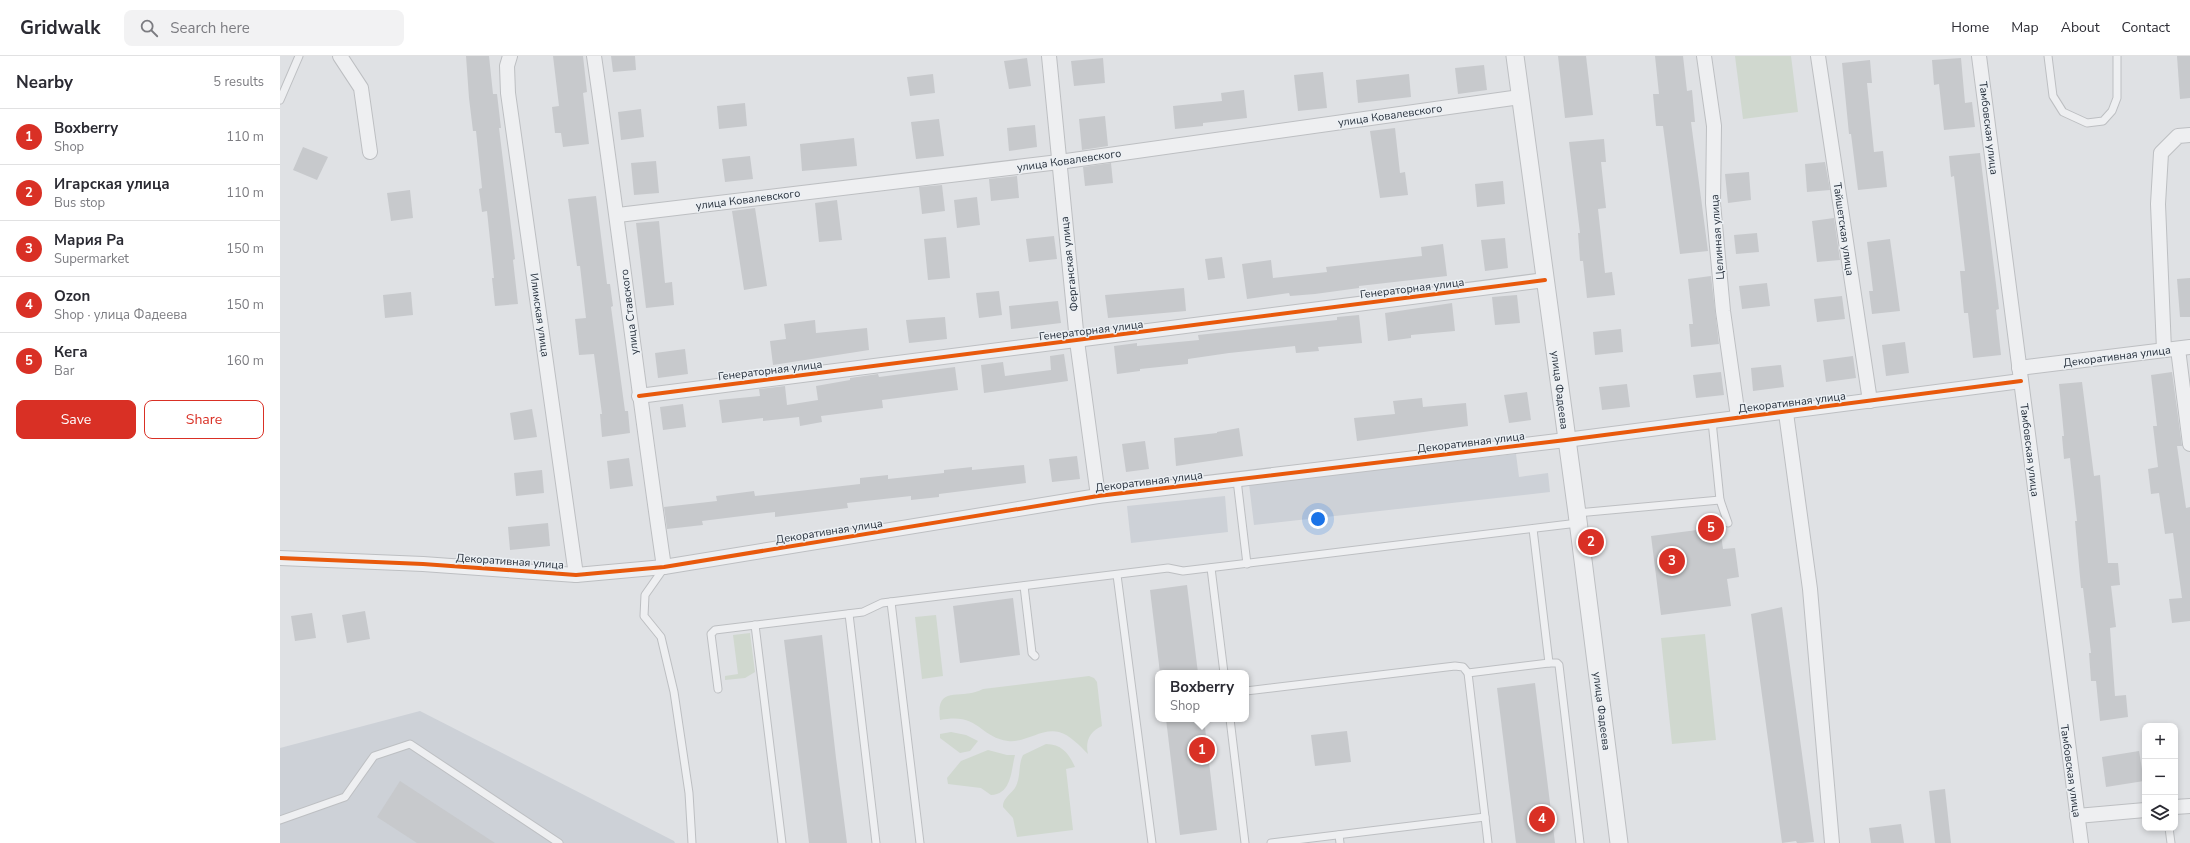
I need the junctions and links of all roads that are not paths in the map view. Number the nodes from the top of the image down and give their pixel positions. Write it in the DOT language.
graph roads {
  1 [pos="299,56"];
  2 [pos="340,56"];
  3 [pos="510,56"];
  4 [pos="594,56"];
  5 [pos="1049,56"];
  6 [pos="1515,56"];
  7 [pos="1704,56"];
  8 [pos="1818,56"];
  9 [pos="1979,56"];
  10 [pos="2048,56"];
  11 [pos="2117,56"];
  12 [pos="1520,97"];
  13 [pos="280,100"];
  14 [pos="2184,136"];
  15 [pos="370,152"];
  16 [pos="1059,162"];
  17 [pos="618,214"];
  18 [pos="1545,280"];
  19 [pos="1077,340"];
  20 [pos="2177,348"];
  21 [pos="2020,374"];
  22 [pos="639,396"];
  23 [pos="1870,401"];
  24 [pos="1786,413"];
  25 [pos="1738,417"];
  26 [pos="1712,421"];
  27 [pos="1566,440"];
  28 [pos="2190,444"];
  29 [pos="1237,480"];
  30 [pos="1098,496"];
  31 [pos="1720,500"];
  32 [pos="1578,518"];
  33 [pos="1728,522"];
  34 [pos="1533,529"];
  35 [pos="280,558"];
  36 [pos="1247,564"];
  37 [pos="664,567"];
  38 [pos="1211,568"];
  39 [pos="576,575"];
  40 [pos="1117,575"];
  41 [pos="1024,586"];
  42 [pos="891,602"];
  43 [pos="849,614"];
  44 [pos="755,625"];
  45 [pos="1035,656"];
  46 [pos="1549,663"];
  47 [pos="1224,670"];
  48 [pos="1468,673"];
  49 [pos="718,689"];
  50 [pos="1249,691"];
  51 [pos="1230,722"];
  52 [pos="2190,806"];
  53 [pos="2178,807"];
  54 [pos="2142,810"];
  55 [pos="2077,816"];
  56 [pos="1485,817"];
  57 [pos="280,820"];
  58 [pos="2169,831"];
  59 [pos="1339,835"];
  60 [pos="1295,842"];
  61 [pos="559,843"];
  62 [pos="692,843"];
  63 [pos="782,843"];
  64 [pos="876,843"];
  65 [pos="920,843"];
  66 [pos="1152,843"];
  67 [pos="1245,843"];
  68 [pos="1271,843"];
  69 [pos="1340,843"];
  70 [pos="1488,843"];
  71 [pos="1580,843"];
  72 [pos="1619,843"];
  73 [pos="1832,843"];
  74 [pos="2081,843"];
  75 [pos="2171,843"];
  1 -- 13 [label="lane"];
  2 -- 15 [label="street"];
  3 -- 39 [label="street, Илимская улица"];
  4 -- 17 [label="street, улица Ставского"];
  5 -- 16 [label="street, Ферганская улица"];
  6 -- 12 [label="street, улица Фадеева"];
  7 -- 25 [label="street, Целинная улица"];
  8 -- 23 [label="street, Тайшетская улица"];
  9 -- 21 [label="street, Тамбовская улица"];
  10 -- 11 [label="lane"];
  12 -- 16 [label="street, улица Ковалевского"];
  12 -- 18 [label="street, улица Фадеева"];
  14 -- 20 [label="street"];
  16 -- 17 [label="street, улица Ковалевского"];
  16 -- 19 [label="street, Ферганская улица"];
  17 -- 22 [label="street, улица Ставского"];
  18 -- 19 [label="street, Генераторная улица"];
  18 -- 27 [label="street, улица Фадеева"];
  19 -- 22 [label="street, Генераторная улица"];
  19 -- 30 [label="street, Ферганская улица"];
  20 -- 21 [label="street, Декоративная улица"];
  20 -- 28 [label="street"];
  21 -- 23 [label="street, Декоративная улица"];
  21 -- 55 [label="street, Тамбовская улица"];
  22 -- 37 [label="street, улица Ставского"];
  23 -- 24 [label="street, Декоративная улица"];
  24 -- 25 [label="street, Декоративная улица"];
  24 -- 73 [label="street"];
  25 -- 26 [label="street, Декоративная улица"];
  26 -- 27 [label="street, Декоративная улица"];
  26 -- 31 [label="lane"];
  27 -- 29 [label="street, Декоративная улица"];
  27 -- 32 [label="street, улица Фадеева"];
  29 -- 30 [label="street, Декоративная улица"];
  29 -- 36 [label="lane"];
  30 -- 37 [label="street, Декоративная улица"];
  31 -- 32 [label="lane"];
  31 -- 33 [label="lane"];
  32 -- 34 [label="lane"];
  32 -- 72 [label="street, улица Фадеева"];
  34 -- 36 [label="lane"];
  34 -- 46 [label="lane"];
  35 -- 39 [label="street, Декоративная улица"];
  36 -- 38 [label="lane"];
  37 -- 39 [label="street, Декоративная улица"];
  37 -- 62 [label="lane"];
  38 -- 40 [label="lane"];
  38 -- 47 [label="lane"];
  40 -- 41 [label="lane"];
  40 -- 66 [label="lane"];
  41 -- 42 [label="lane"];
  41 -- 45 [label="lane"];
  42 -- 43 [label="lane"];
  42 -- 65 [label="lane"];
  43 -- 44 [label="lane"];
  43 -- 64 [label="lane"];
  44 -- 49 [label="lane"];
  44 -- 63 [label="lane"];
  46 -- 48 [label="lane"];
  46 -- 71 [label="lane"];
  48 -- 50 [label="lane"];
  48 -- 56 [label="lane"];
  51 -- 67 [label="lane"];
  52 -- 53 [label="street"];
  54 -- 55 [label="street"];
  55 -- 74 [label="street, Тамбовская улица"];
  56 -- 59 [label="lane"];
  56 -- 70 [label="lane"];
  57 -- 61 [label="lane"];
  58 -- 75 [label="lane"];
  59 -- 60 [label="lane"];
  59 -- 69 [label="lane"];
  60 -- 68 [label="lane"];
}
